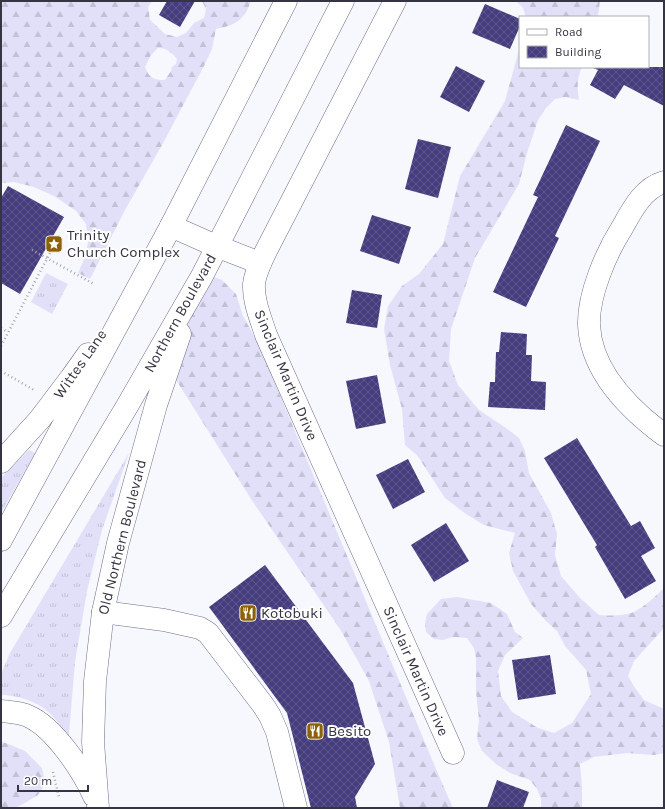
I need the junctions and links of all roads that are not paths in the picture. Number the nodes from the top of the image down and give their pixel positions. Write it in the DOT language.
graph roads {
  1 [pos="286,1"];
  2 [pos="343,1"];
  3 [pos="395,1"];
  4 [pos="664,182"];
  5 [pos="171,226"];
  6 [pos="216,246"];
  7 [pos="152,261"];
  8 [pos="260,263"];
  9 [pos="202,276"];
  10 [pos="664,435"];
  11 [pos="1,462"];
  12 [pos="1,540"];
  13 [pos="103,612"];
  14 [pos="1,616"];
  15 [pos="1,711"];
  16 [pos="453,753"];
  17 [pos="97,805"];
  18 [pos="296,808"];
  1 -- 5 [label="main road"];
  2 -- 6 [label="main road, Northern Boulevard"];
  3 -- 8 [label="main road, Sinclair Martin Drive"];
  4 -- 10 [label="main road"];
  5 -- 6 [label="main road"];
  5 -- 7 [label="main road"];
  6 -- 8 [label="main road"];
  6 -- 9 [label="main road, Northern Boulevard"];
  7 -- 11 [label="main road, Wittes Lane"];
  7 -- 12 [label="main road"];
  8 -- 16 [label="main road, Sinclair Martin Drive"];
  9 -- 13 [label="main road, Old Northern Boulevard"];
  9 -- 14 [label="main road, Northern Boulevard"];
  13 -- 17 [label="main road, Old Northern Boulevard"];
  13 -- 18 [label="main road"];
  15 -- 17 [label="main road"];
}
